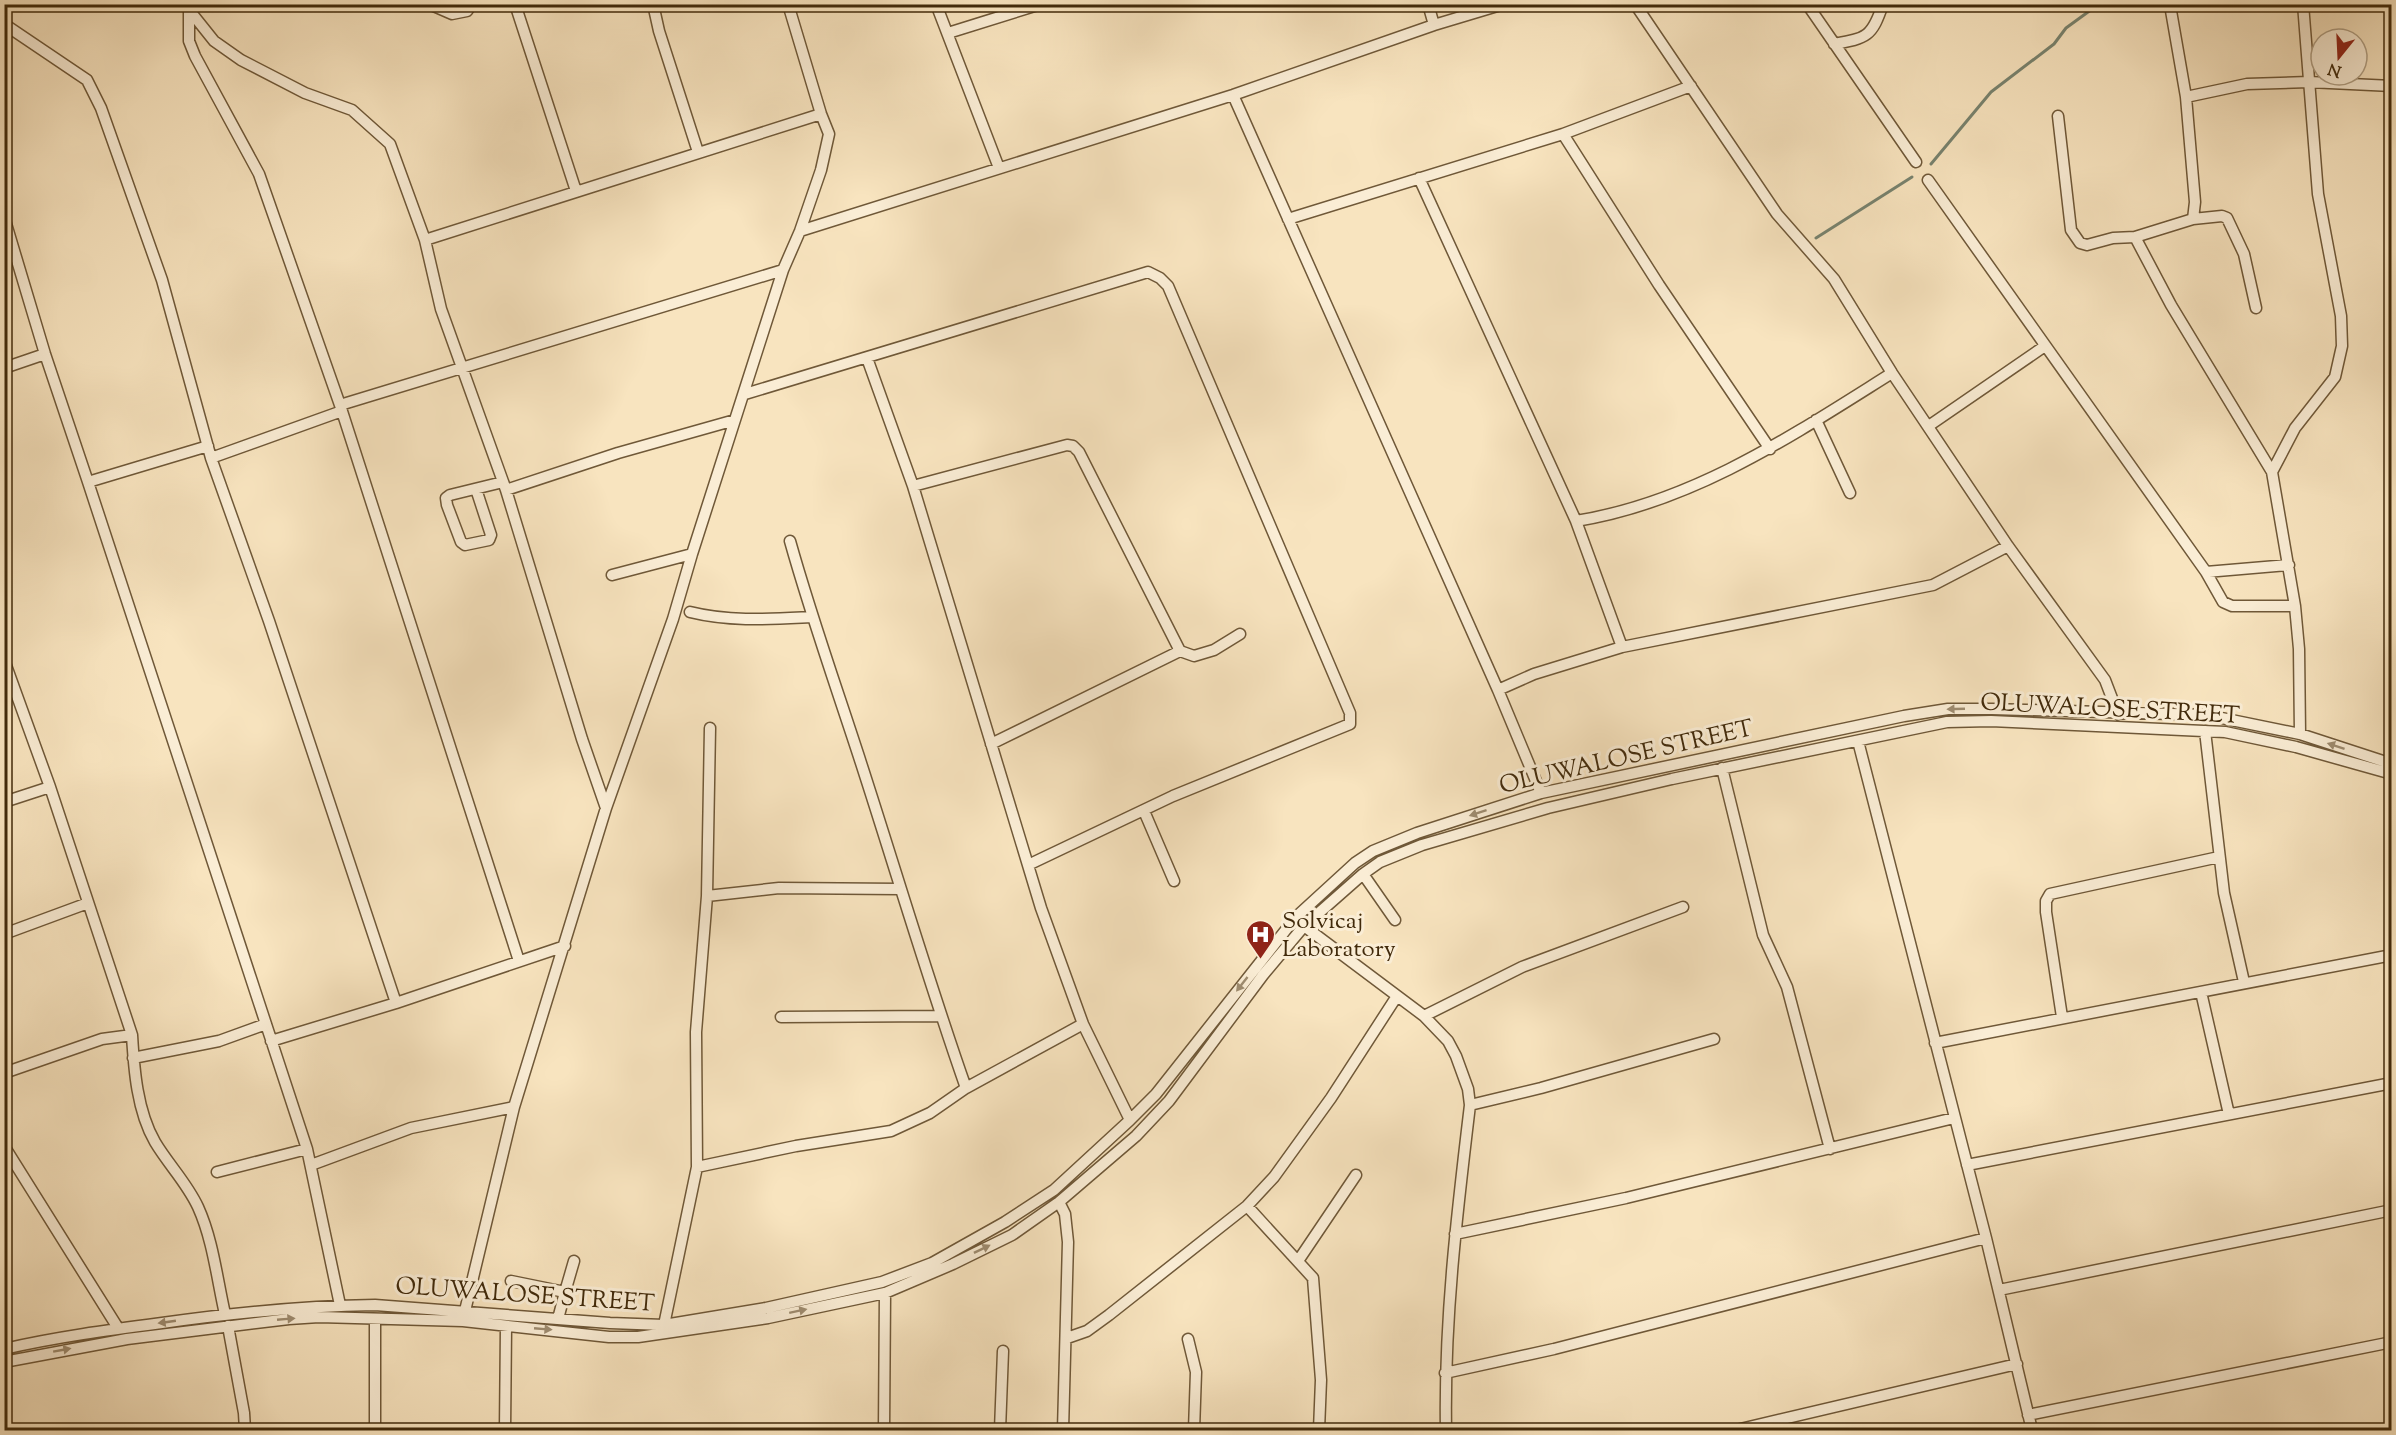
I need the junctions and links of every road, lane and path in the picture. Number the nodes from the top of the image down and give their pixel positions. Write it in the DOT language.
graph roads {
  1 [pos="429,4"];
  2 [pos="472,4"];
  3 [pos="514,4"];
  4 [pos="653,4"];
  5 [pos="788,4"];
  6 [pos="936,4"];
  7 [pos="1041,4"];
  8 [pos="1428,4"];
  9 [pos="1504,4"];
  10 [pos="1635,4"];
  11 [pos="1807,4"];
  12 [pos="1883,4"];
  13 [pos="2302,4"];
  14 [pos="2170,6"];
  15 [pos="190,8"];
  16 [pos="4,24"];
  17 [pos="1434,25"];
  18 [pos="948,33"];
  19 [pos="1834,44"];
  20 [pos="2309,82"];
  21 [pos="2369,85"];
  22 [pos="1691,86"];
  23 [pos="2391,86"];
  24 [pos="2309,87"];
  25 [pos="1233,95"];
  26 [pos="2186,97"];
  27 [pos="821,114"];
  28 [pos="2058,116"];
  29 [pos="1563,134"];
  30 [pos="698,152"];
  31 [pos="1916,162"];
  32 [pos="999,168"];
  33 [pos="1419,178"];
  34 [pos="1928,180"];
  35 [pos="576,191"];
  36 [pos="4,217"];
  37 [pos="1288,219"];
  38 [pos="2193,219"];
  39 [pos="800,231"];
  40 [pos="2135,237"];
  41 [pos="424,240"];
  42 [pos="783,270"];
  43 [pos="2256,308"];
  44 [pos="2044,346"];
  45 [pos="45,354"];
  46 [pos="867,358"];
  47 [pos="461,367"];
  48 [pos="4,368"];
  49 [pos="1892,373"];
  50 [pos="745,394"];
  51 [pos="341,408"];
  52 [pos="735,420"];
  53 [pos="1816,420"];
  54 [pos="1929,425"];
  55 [pos="208,446"];
  56 [pos="1770,449"];
  57 [pos="211,458"];
  58 [pos="2272,472"];
  59 [pos="88,482"];
  60 [pos="504,486"];
  61 [pos="913,486"];
  62 [pos="476,489"];
  63 [pos="1850,494"];
  64 [pos="1576,520"];
  65 [pos="790,541"];
  66 [pos="2008,546"];
  67 [pos="692,554"];
  68 [pos="2289,565"];
  69 [pos="2206,572"];
  70 [pos="612,575"];
  71 [pos="2295,606"];
  72 [pos="690,612"];
  73 [pos="811,617"];
  74 [pos="1240,634"];
  75 [pos="1622,647"];
  76 [pos="1180,651"];
  77 [pos="5,664"];
  78 [pos="1498,690"];
  79 [pos="2118,714"];
  80 [pos="710,728"];
  81 [pos="2205,731"];
  82 [pos="2300,734"];
  83 [pos="1858,741"];
  84 [pos="991,744"];
  85 [pos="1757,748"];
  86 [pos="1760,760"];
  87 [pos="2391,764"];
  88 [pos="1722,768"];
  89 [pos="2391,774"];
  90 [pos="50,786"];
  91 [pos="1541,793"];
  92 [pos="4,802"];
  93 [pos="606,808"];
  94 [pos="1144,811"];
  95 [pos="2219,857"];
  96 [pos="1028,865"];
  97 [pos="1363,874"];
  98 [pos="1174,881"];
  99 [pos="900,889"];
  100 [pos="707,896"];
  101 [pos="88,903"];
  102 [pos="1683,907"];
  103 [pos="1395,920"];
  104 [pos="1304,926"];
  105 [pos="4,934"];
  106 [pos="565,946"];
  107 [pos="2391,955"];
  108 [pos="519,961"];
  109 [pos="2244,982"];
  110 [pos="2201,992"];
  111 [pos="1397,996"];
  112 [pos="396,1003"];
  113 [pos="941,1016"];
  114 [pos="1424,1016"];
  115 [pos="781,1017"];
  116 [pos="2062,1017"];
  117 [pos="266,1024"];
  118 [pos="1083,1024"];
  119 [pos="132,1035"];
  120 [pos="1714,1039"];
  121 [pos="271,1041"];
  122 [pos="1935,1042"];
  123 [pos="133,1058"];
  124 [pos="4,1073"];
  125 [pos="2391,1083"];
  126 [pos="966,1088"];
  127 [pos="1470,1105"];
  128 [pos="514,1107"];
  129 [pos="2230,1113"];
  130 [pos="1954,1118"];
  131 [pos="1131,1120"];
  132 [pos="4,1146"];
  133 [pos="307,1149"];
  134 [pos="1830,1149"];
  135 [pos="311,1165"];
  136 [pos="1967,1165"];
  137 [pos="697,1167"];
  138 [pos="217,1173"];
  139 [pos="1356,1174"];
  140 [pos="1059,1202"];
  141 [pos="1247,1206"];
  142 [pos="2391,1210"];
  143 [pos="1455,1234"];
  144 [pos="1986,1238"];
  145 [pos="574,1261"];
  146 [pos="1298,1261"];
  147 [pos="511,1281"];
  148 [pos="1999,1290"];
  149 [pos="565,1292"];
  150 [pos="885,1293"];
  151 [pos="340,1305"];
  152 [pos="225,1314"];
  153 [pos="464,1316"];
  154 [pos="558,1318"];
  155 [pos="375,1319"];
  156 [pos="664,1325"];
  157 [pos="228,1326"];
  158 [pos="506,1326"];
  159 [pos="118,1329"];
  160 [pos="1067,1338"];
  161 [pos="1188,1339"];
  162 [pos="2391,1342"];
  163 [pos="4,1349"];
  164 [pos="1003,1351"];
  165 [pos="4,1362"];
  166 [pos="2017,1364"];
  167 [pos="1445,1373"];
  168 [pos="2028,1414"];
  169 [pos="245,1431"];
  170 [pos="375,1431"];
  171 [pos="505,1431"];
  172 [pos="884,1431"];
  173 [pos="1000,1431"];
  174 [pos="1063,1431"];
  175 [pos="1194,1431"];
  176 [pos="1319,1431"];
  177 [pos="1446,1431"];
  178 [pos="1736,1431"];
  179 [pos="2032,1431"];
  1 -- 2 [label="street"];
  3 -- 35 [label="street"];
  4 -- 30 [label="street"];
  5 -- 27 [label="street"];
  6 -- 18 [label="street"];
  7 -- 18 [label="street"];
  8 -- 17 [label="street"];
  9 -- 17 [label="street"];
  10 -- 22 [label="street"];
  11 -- 19 [label="street"];
  12 -- 19 [label="street"];
  13 -- 20 [label="street"];
  14 -- 26 [label="street"];
  15 -- 41 [label="street"];
  15 -- 51 [label="street"];
  16 -- 55 [label="street"];
  17 -- 25 [label="street"];
  18 -- 32 [label="street"];
  19 -- 31 [label="street"];
  20 -- 26 [label="street"];
  21 -- 23 [label="street"];
  22 -- 29 [label="street"];
  22 -- 49 [label="street"];
  24 -- 58 [label="street"];
  25 -- 32 [label="street"];
  25 -- 37 [label="street"];
  26 -- 38 [label="street"];
  27 -- 30 [label="street"];
  27 -- 39 [label="street"];
  28 -- 40 [label="street"];
  29 -- 33 [label="street"];
  29 -- 56 [label="street"];
  30 -- 35 [label="street"];
  32 -- 39 [label="street"];
  33 -- 37 [label="street"];
  33 -- 64 [label="street"];
  34 -- 44 [label="street"];
  35 -- 41 [label="street"];
  36 -- 45 [label="street"];
  37 -- 78 [label="street"];
  38 -- 40 [label="street"];
  38 -- 43 [label="street"];
  39 -- 42 [label="street"];
  40 -- 58 [label="street"];
  41 -- 47 [label="street"];
  42 -- 47 [label="street"];
  42 -- 50 [label="street"];
  44 -- 54 [label="street"];
  44 -- 69 [label="street"];
  45 -- 48 [label="street"];
  45 -- 59 [label="street"];
  46 -- 50 [label="street"];
  46 -- 61 [label="street"];
  46 -- 94 [label="street"];
  47 -- 51 [label="street"];
  47 -- 60 [label="street"];
  49 -- 53 [label="street"];
  49 -- 54 [label="street"];
  50 -- 52 [label="street"];
  51 -- 57 [label="street"];
  51 -- 108 [label="street"];
  52 -- 60 [label="street"];
  52 -- 67 [label="street"];
  53 -- 56 [label="street"];
  53 -- 63 [label="street"];
  54 -- 66 [label="street"];
  55 -- 57 [label="street"];
  55 -- 59 [label="street"];
  56 -- 64 [label="street"];
  57 -- 112 [label="street"];
  58 -- 68 [label="street"];
  59 -- 117 [label="street"];
  60 -- 62 [label="street"];
  60 -- 93 [label="street"];
  61 -- 76 [label="street"];
  61 -- 84 [label="street"];
  62 -- 62 [label="street"];
  64 -- 75 [label="street"];
  65 -- 73 [label="street"];
  66 -- 75 [label="street"];
  66 -- 79 [label="street"];
  67 -- 70 [label="street"];
  67 -- 93 [label="street"];
  68 -- 69 [label="street"];
  68 -- 71 [label="street"];
  69 -- 71 [label="street"];
  71 -- 82 [label="street"];
  72 -- 73 [label="street"];
  73 -- 99 [label="street"];
  74 -- 76 [label="street"];
  75 -- 78 [label="street"];
  76 -- 84 [label="street"];
  77 -- 90 [label="street"];
  78 -- 91 [label="street"];
  79 -- 82 [label="street, OLUWALOSE STREET"];
  79 -- 85 [label="street, OLUWALOSE STREET, one-way"];
  80 -- 100 [label="street"];
  81 -- 83 [label="street, OLUWALOSE STREET"];
  81 -- 89 [label="street, OLUWALOSE STREET"];
  81 -- 95 [label="street"];
  87 -- 82 [label="street, OLUWALOSE STREET, one-way"];
  83 -- 86 [label="street, OLUWALOSE STREET"];
  83 -- 122 [label="street"];
  84 -- 96 [label="street"];
  85 -- 86 [label="street"];
  85 -- 91 [label="street, OLUWALOSE STREET"];
  86 -- 88 [label="street, OLUWALOSE STREET"];
  88 -- 97 [label="street, OLUWALOSE STREET"];
  88 -- 134 [label="street"];
  90 -- 92 [label="street"];
  90 -- 101 [label="street"];
  91 -- 131 [label="street, OLUWALOSE STREET, one-way"];
  93 -- 106 [label="street"];
  94 -- 96 [label="street"];
  94 -- 98 [label="street"];
  95 -- 109 [label="street"];
  95 -- 116 [label="street"];
  96 -- 118 [label="street"];
  97 -- 103 [label="street"];
  97 -- 104 [label="street, OLUWALOSE STREET"];
  99 -- 100 [label="street"];
  99 -- 113 [label="street"];
  100 -- 137 [label="street"];
  101 -- 105 [label="street"];
  101 -- 119 [label="street"];
  102 -- 114 [label="street"];
  104 -- 111 [label="street"];
  104 -- 140 [label="street, OLUWALOSE STREET"];
  106 -- 108 [label="street"];
  106 -- 128 [label="street"];
  107 -- 109 [label="street"];
  108 -- 112 [label="street"];
  109 -- 110 [label="street"];
  110 -- 116 [label="street"];
  110 -- 129 [label="street"];
  111 -- 114 [label="street"];
  111 -- 141 [label="street"];
  112 -- 121 [label="street"];
  113 -- 115 [label="street"];
  113 -- 126 [label="street"];
  114 -- 127 [label="street"];
  116 -- 122 [label="street"];
  117 -- 121 [label="street"];
  117 -- 123 [label="street"];
  118 -- 126 [label="street"];
  118 -- 131 [label="street"];
  119 -- 123 [label="street"];
  119 -- 124 [label="street"];
  120 -- 127 [label="street"];
  121 -- 133 [label="street"];
  122 -- 130 [label="street"];
  123 -- 152 [label="street"];
  125 -- 129 [label="street"];
  126 -- 137 [label="street"];
  127 -- 143 [label="street"];
  128 -- 135 [label="street"];
  128 -- 153 [label="street"];
  129 -- 136 [label="street"];
  130 -- 134 [label="street"];
  130 -- 136 [label="street"];
  131 -- 156 [label="street, OLUWALOSE STREET"];
  132 -- 159 [label="street"];
  133 -- 135 [label="street"];
  133 -- 138 [label="street"];
  134 -- 143 [label="street"];
  135 -- 151 [label="street"];
  136 -- 144 [label="street"];
  137 -- 156 [label="street"];
  139 -- 146 [label="street"];
  150 -- 140 [label="street, OLUWALOSE STREET, one-way"];
  140 -- 160 [label="street"];
  141 -- 146 [label="street"];
  141 -- 160 [label="street"];
  142 -- 148 [label="street"];
  143 -- 167 [label="street"];
  144 -- 148 [label="street"];
  144 -- 167 [label="street"];
  145 -- 149 [label="street"];
  146 -- 176 [label="street"];
  147 -- 149 [label="street"];
  148 -- 166 [label="street"];
  149 -- 154 [label="street"];
  158 -- 150 [label="street, OLUWALOSE STREET, one-way"];
  150 -- 172 [label="street"];
  151 -- 152 [label="street, OLUWALOSE STREET"];
  151 -- 153 [label="street, OLUWALOSE STREET"];
  152 -- 159 [label="street, OLUWALOSE STREET, one-way"];
  153 -- 154 [label="street, OLUWALOSE STREET"];
  153 -- 155 [label="street, OLUWALOSE STREET"];
  153 -- 158 [label="street, OLUWALOSE STREET"];
  154 -- 156 [label="street, OLUWALOSE STREET"];
  157 -- 155 [label="street, OLUWALOSE STREET, one-way"];
  155 -- 170 [label="street"];
  165 -- 157 [label="street, OLUWALOSE STREET, one-way"];
  157 -- 169 [label="street"];
  158 -- 171 [label="street"];
  159 -- 163 [label="street, OLUWALOSE STREET"];
  160 -- 174 [label="street"];
  161 -- 175 [label="street"];
  162 -- 168 [label="street"];
  164 -- 173 [label="street"];
  166 -- 168 [label="street"];
  166 -- 178 [label="street"];
  167 -- 177 [label="street"];
  168 -- 179 [label="street"];
}
